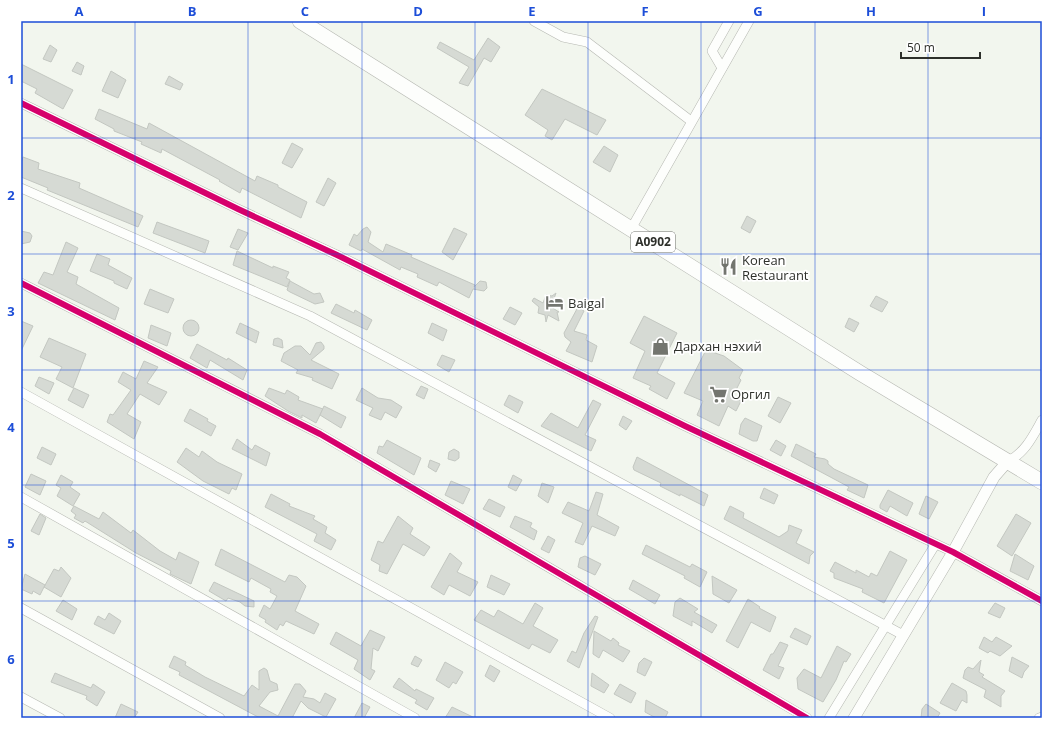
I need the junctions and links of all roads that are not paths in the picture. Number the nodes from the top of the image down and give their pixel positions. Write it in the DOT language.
graph roads {
  1 [pos="300,21"];
  2 [pos="534,21"];
  3 [pos="729,21"];
  4 [pos="749,21"];
  5 [pos="722,68"];
  6 [pos="21,103"];
  7 [pos="691,121"];
  8 [pos="21,188"];
  9 [pos="631,229"];
  10 [pos="21,283"];
  11 [pos="21,392"];
  12 [pos="1042,420"];
  13 [pos="1008,460"];
  14 [pos="1042,482"];
  15 [pos="21,497"];
  16 [pos="936,545"];
  17 [pos="953,552"];
  18 [pos="1042,601"];
  19 [pos="21,608"];
  20 [pos="884,625"];
  21 [pos="903,636"];
  22 [pos="21,697"];
  23 [pos="60,718"];
  24 [pos="220,718"];
  25 [pos="415,718"];
  26 [pos="610,718"];
  27 [pos="807,718"];
  28 [pos="828,718"];
  29 [pos="854,718"];
  1 -- 9 [label="highway, A0902"];
  2 -- 7 [label="street"];
  3 -- 5 [label="street"];
  4 -- 5 [label="street"];
  5 -- 7 [label="street"];
  6 -- 16 [label="street"];
  7 -- 9 [label="street"];
  8 -- 20 [label="street"];
  9 -- 13 [label="highway, A0902"];
  10 -- 27 [label="street"];
  11 -- 26 [label="street"];
  12 -- 13 [label="street"];
  13 -- 14 [label="highway, A0902"];
  13 -- 17 [label="street"];
  15 -- 25 [label="street"];
  16 -- 17 [label="street"];
  16 -- 20 [label="street"];
  17 -- 18 [label="street"];
  17 -- 21 [label="street"];
  19 -- 24 [label="street"];
  20 -- 21 [label="street"];
  20 -- 28 [label="street"];
  21 -- 29 [label="street"];
  22 -- 23 [label="street"];
}
